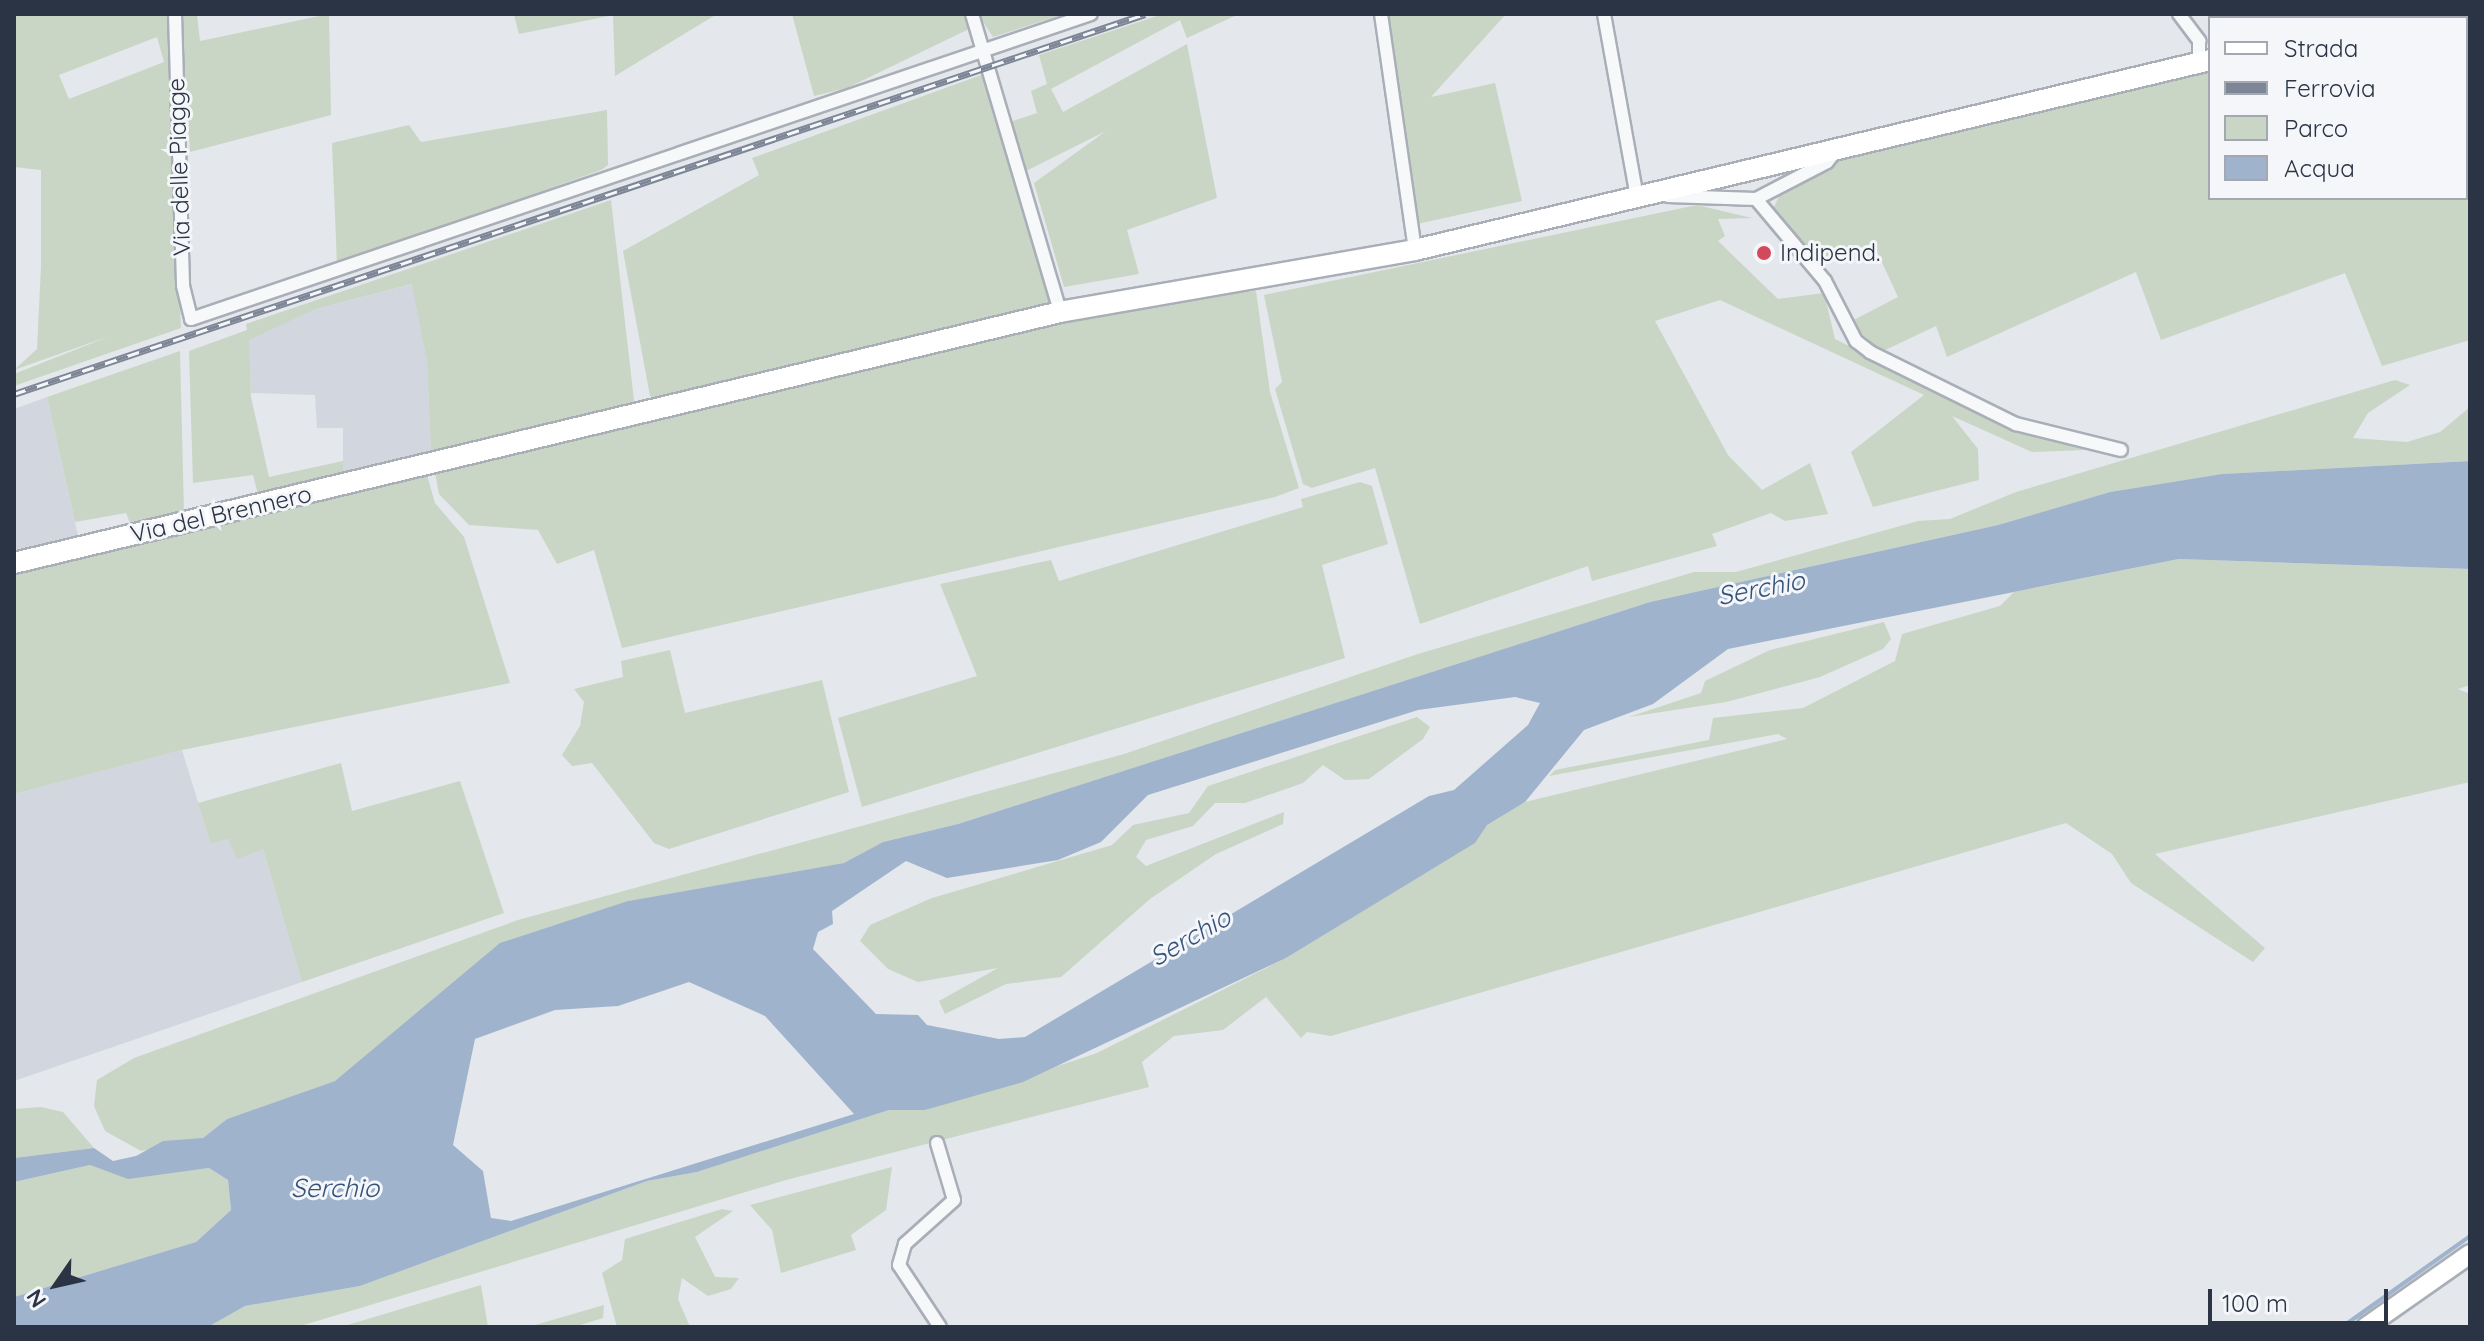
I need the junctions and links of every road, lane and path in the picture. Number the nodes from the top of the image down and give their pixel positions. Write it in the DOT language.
graph roads {
  1 [pos="175,14"];
  2 [pos="972,14"];
  3 [pos="1091,14"];
  4 [pos="1381,14"];
  5 [pos="1604,14"];
  6 [pos="2179,14"];
  7 [pos="982,52"];
  8 [pos="2204,62"];
  9 [pos="1838,148"];
  10 [pos="1642,197"];
  11 [pos="1756,199"];
  12 [pos="1415,250"];
  13 [pos="1060,312"];
  14 [pos="2121,450"];
  15 [pos="14,563"];
  16 [pos="937,1143"];
  17 [pos="2470,1254"];
  18 [pos="2375,1325"];
  19 [pos="940,1327"];
  1 -- 7 [label="street, Via delle Piagge"];
  2 -- 7 [label="street"];
  3 -- 7 [label="street"];
  4 -- 12 [label="street"];
  5 -- 10 [label="street"];
  6 -- 8 [label="street"];
  7 -- 13 [label="street"];
  8 -- 9 [label="main road, Via del Brennero"];
  9 -- 10 [label="main road, Via del Brennero"];
  9 -- 11 [label="street"];
  10 -- 11 [label="street"];
  10 -- 12 [label="main road, Via del Brennero"];
  11 -- 14 [label="street"];
  12 -- 13 [label="main road, Via del Brennero"];
  13 -- 15 [label="main road, Via del Brennero"];
  16 -- 19 [label="street"];
  17 -- 18 [label="main road"];
}
